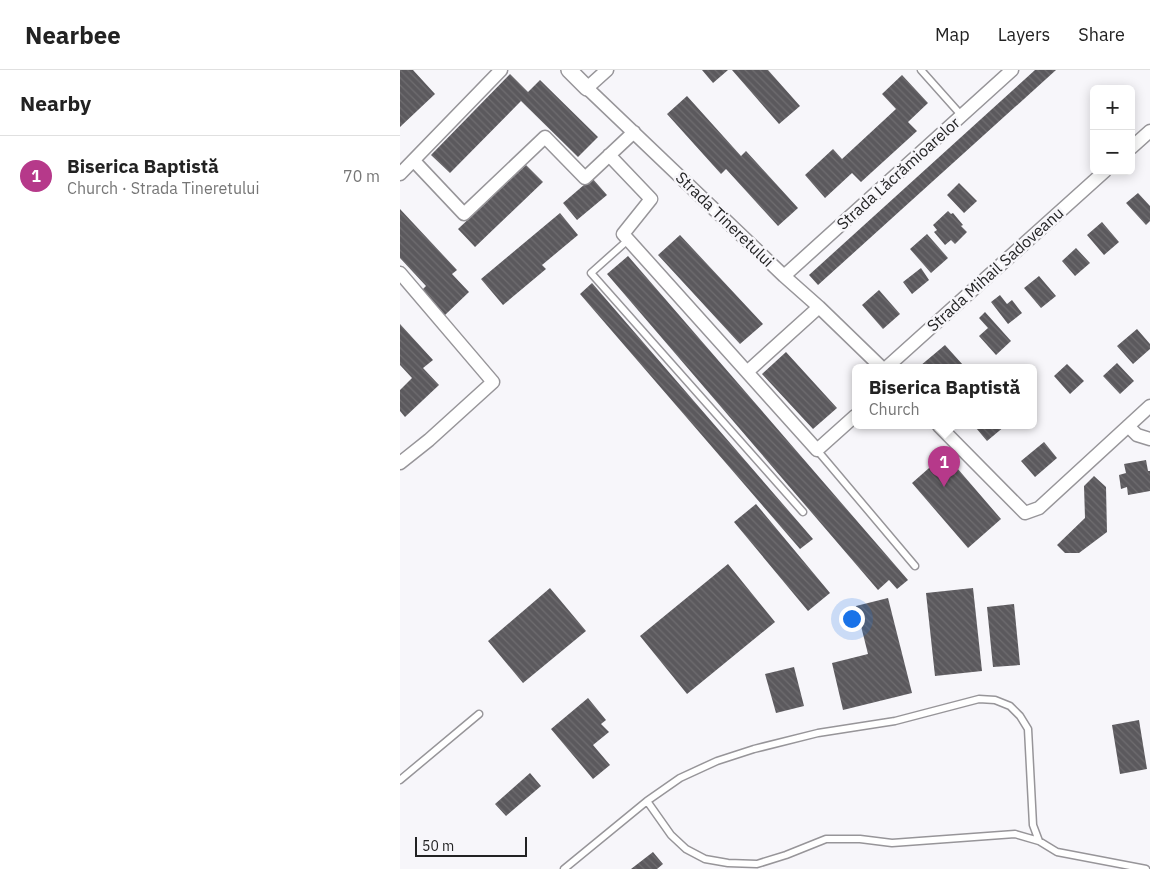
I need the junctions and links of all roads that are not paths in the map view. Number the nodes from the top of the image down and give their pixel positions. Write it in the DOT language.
graph roads {
  1 [pos="501,70"];
  2 [pos="569,70"];
  3 [pos="607,70"];
  4 [pos="921,70"];
  5 [pos="1012,70"];
  6 [pos="587,88"];
  7 [pos="962,116"];
  8 [pos="1150,131"];
  9 [pos="634,132"];
  10 [pos="1135,144"];
  11 [pos="609,155"];
  12 [pos="414,161"];
  13 [pos="400,174"];
  14 [pos="1101,175"];
  15 [pos="628,240"];
  16 [pos="400,274"];
  17 [pos="784,276"];
  18 [pos="819,306"];
  19 [pos="878,364"];
  20 [pos="890,364"];
  21 [pos="748,372"];
  22 [pos="1150,406"];
  23 [pos="852,419"];
  24 [pos="1128,426"];
  25 [pos="942,429"];
  26 [pos="1150,439"];
  27 [pos="818,450"];
  28 [pos="400,463"];
  29 [pos="803,512"];
  30 [pos="916,566"];
  31 [pos="479,714"];
  32 [pos="400,780"];
  33 [pos="647,801"];
  34 [pos="1039,841"];
  35 [pos="564,869"];
  36 [pos="1146,869"];
  1 -- 12 [label="street"];
  2 -- 6 [label="street, Strada Tineretului"];
  3 -- 6 [label="street"];
  4 -- 7 [label="lane"];
  5 -- 7 [label="street, Strada Lăcrămioarelor"];
  6 -- 9 [label="street, Strada Tineretului"];
  7 -- 17 [label="street, Strada Lăcrămioarelor"];
  8 -- 10 [label="street"];
  9 -- 11 [label="street"];
  9 -- 17 [label="street, Strada Tineretului"];
  11 -- 12 [label="street"];
  11 -- 15 [label="street"];
  12 -- 13 [label="street"];
  14 -- 20 [label="street, Strada Mihail Sadoveanu"];
  15 -- 21 [label="street"];
  15 -- 29 [label="lane"];
  16 -- 28 [label="street"];
  17 -- 18 [label="street, Strada Tineretului"];
  18 -- 19 [label="street, Strada Tineretului"];
  18 -- 21 [label="street"];
  21 -- 27 [label="street"];
  22 -- 24 [label="street"];
  23 -- 27 [label="street"];
  24 -- 25 [label="street"];
  24 -- 26 [label="street"];
  27 -- 30 [label="lane"];
  31 -- 32 [label="lane"];
  33 -- 34 [label="lane"];
  33 -- 34 [label="lane"];
  33 -- 35 [label="lane"];
  34 -- 36 [label="lane"];
}
